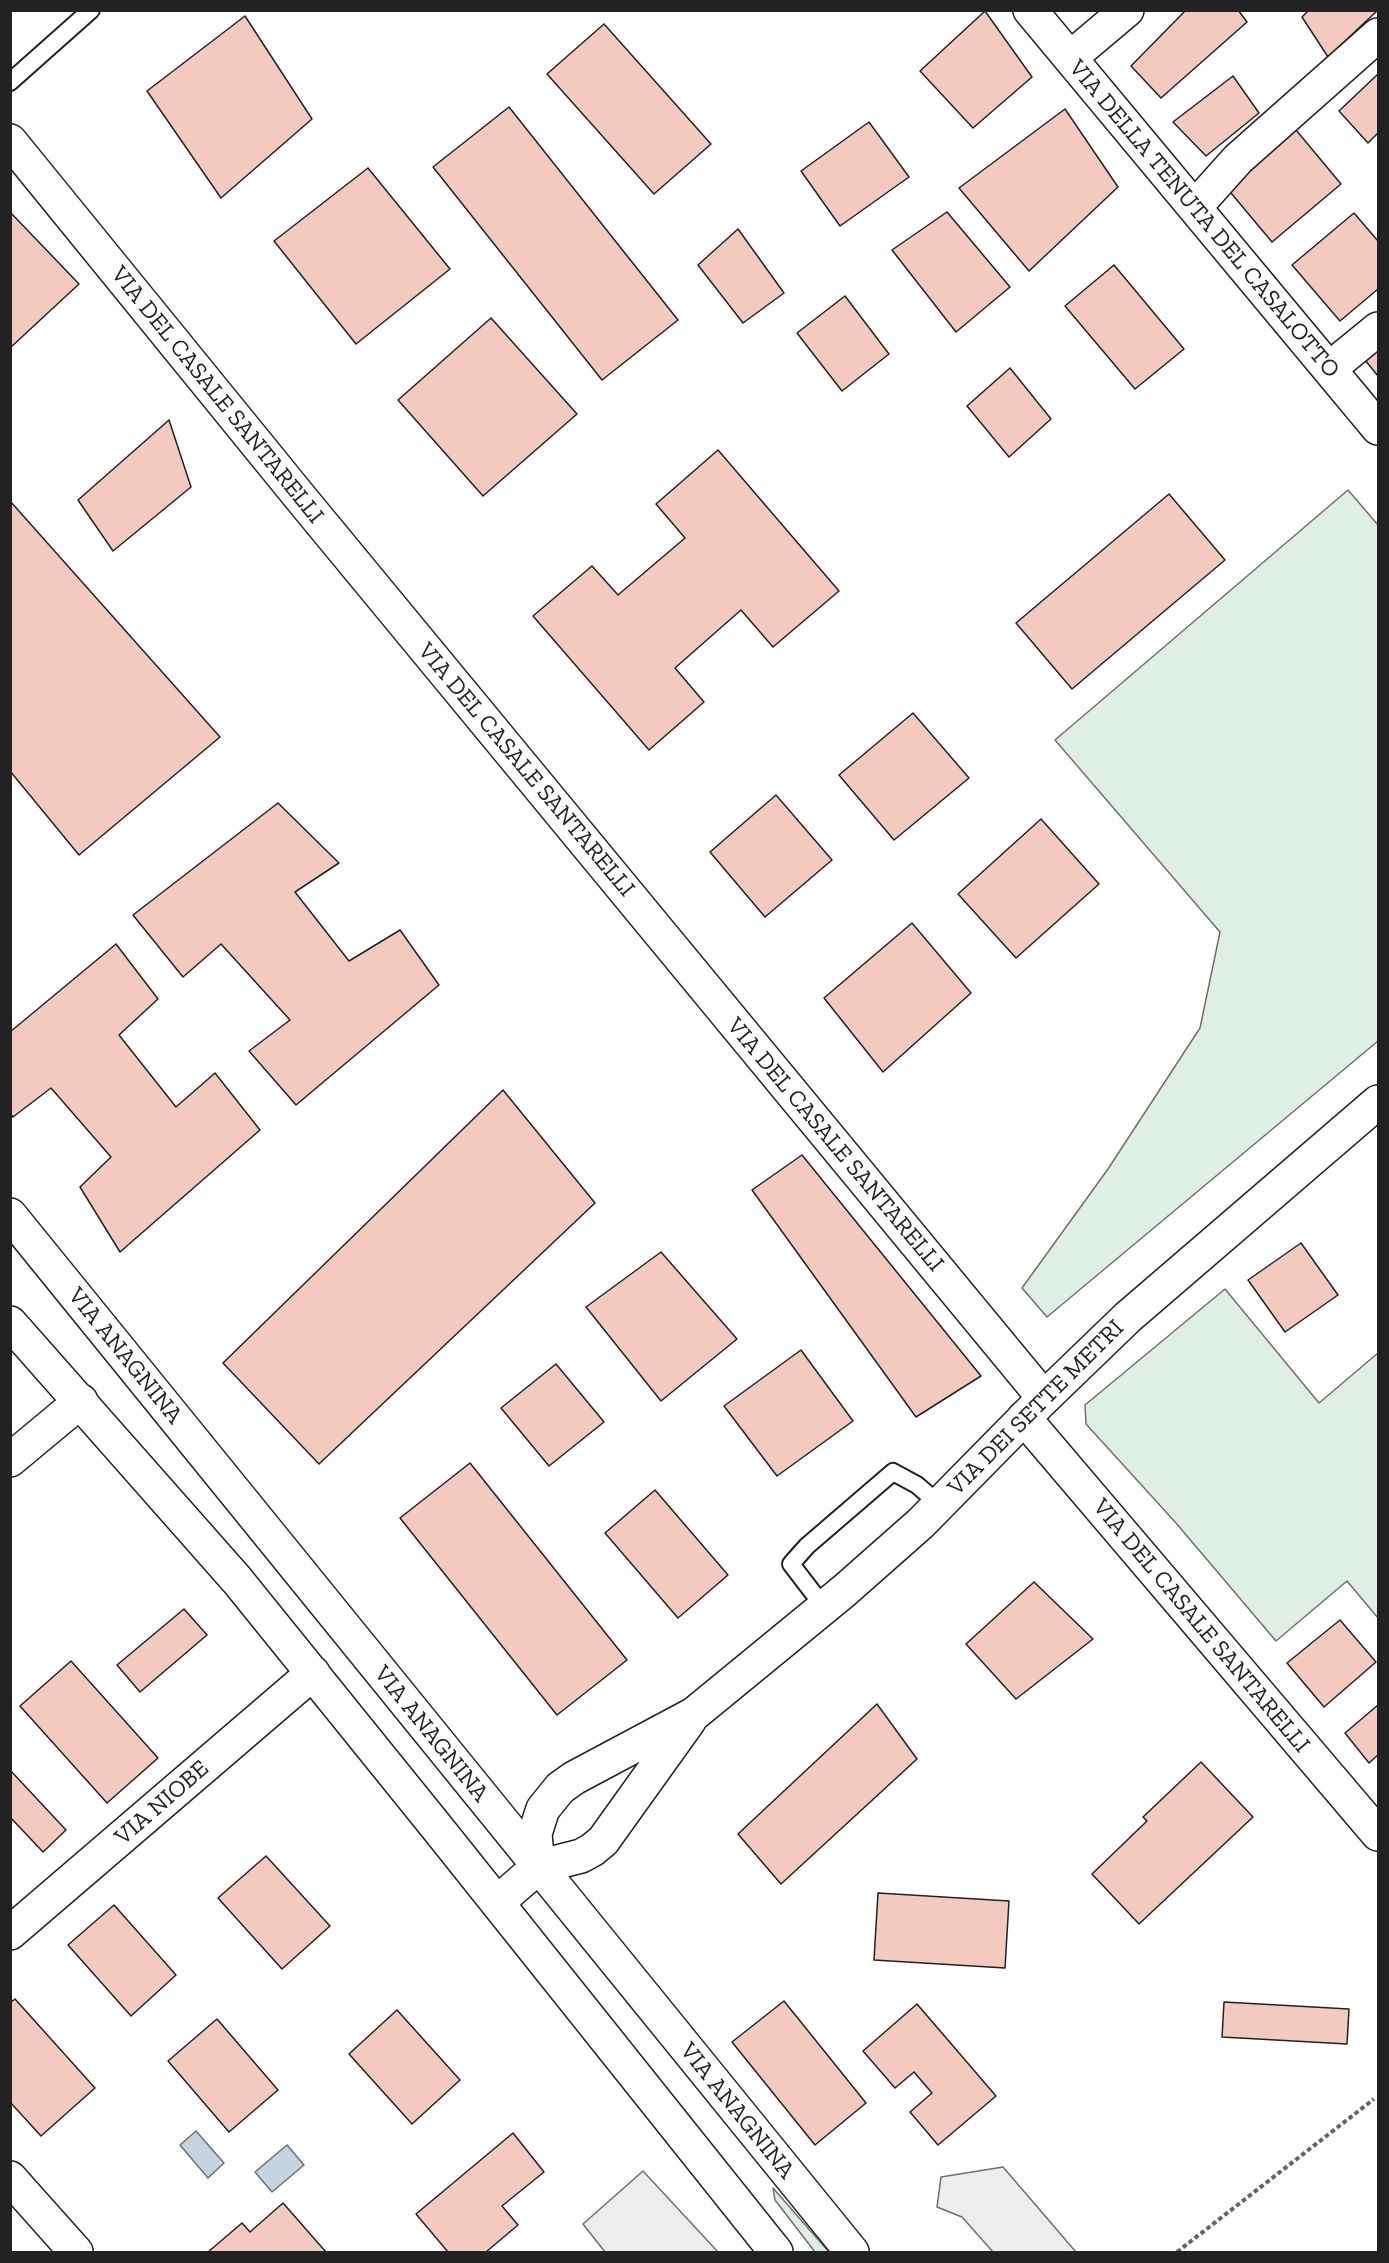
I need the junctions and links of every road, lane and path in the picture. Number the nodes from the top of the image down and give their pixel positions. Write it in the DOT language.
graph roads {
  1 [pos="91,10"];
  2 [pos="1030,10"];
  3 [pos="1127,10"];
  4 [pos="1378,35"];
  5 [pos="1070,58"];
  6 [pos="10,82"];
  7 [pos="10,141"];
  8 [pos="1195,207"];
  9 [pos="1378,328"];
  10 [pos="1329,369"];
  11 [pos="1378,428"];
  12 [pos="1378,1102"];
  13 [pos="10,1215"];
  14 [pos="10,1323"];
  15 [pos="81,1401"];
  16 [pos="1034,1408"];
  17 [pos="10,1460"];
  18 [pos="939,1504"];
  19 [pos="824,1607"];
  20 [pos="313,1673"];
  21 [pos="694,1714"];
  22 [pos="1378,1834"];
  23 [pos="538,1867"];
  24 [pos="498,1902"];
  25 [pos="10,1934"];
  26 [pos="1374,2099"];
  27 [pos="10,2178"];
  28 [pos="76,2253"];
  29 [pos="776,2253"];
  30 [pos="852,2253"];
  31 [pos="1177,2253"];
  1 -- 6 [label="lane"];
  2 -- 5 [label="street, VIA DELLA TENUTA DEL CASALOTTO"];
  3 -- 5 [label="street"];
  4 -- 8 [label="street"];
  5 -- 8 [label="street, VIA DELLA TENUTA DEL CASALOTTO"];
  7 -- 16 [label="street, VIA DEL CASALE SANTARELLI"];
  8 -- 10 [label="street, VIA DELLA TENUTA DEL CASALOTTO"];
  9 -- 10 [label="street"];
  10 -- 11 [label="street, VIA DELLA TENUTA DEL CASALOTTO"];
  12 -- 16 [label="street, VIA DEI SETTE METRI"];
  13 -- 23 [label="street, VIA ANAGNINA"];
  14 -- 15 [label="street"];
  15 -- 17 [label="street"];
  15 -- 20 [label="street"];
  16 -- 18 [label="street, VIA DEI SETTE METRI"];
  16 -- 22 [label="street, VIA DEL CASALE SANTARELLI"];
  18 -- 19 [label="street, VIA DEI SETTE METRI"];
  18 -- 19 [label="lane"];
  19 -- 21 [label="street, VIA DEI SETTE METRI"];
  20 -- 24 [label="street"];
  20 -- 25 [label="street, VIA NIOBE"];
  21 -- 23 [label="street, VIA DEI SETTE METRI"];
  21 -- 23 [label="street, VIA DEI SETTE METRI"];
  23 -- 24 [label="street"];
  23 -- 30 [label="street, VIA ANAGNINA"];
  24 -- 29 [label="street"];
  26 -- 31 [label="path"];
  27 -- 28 [label="street"];
}
